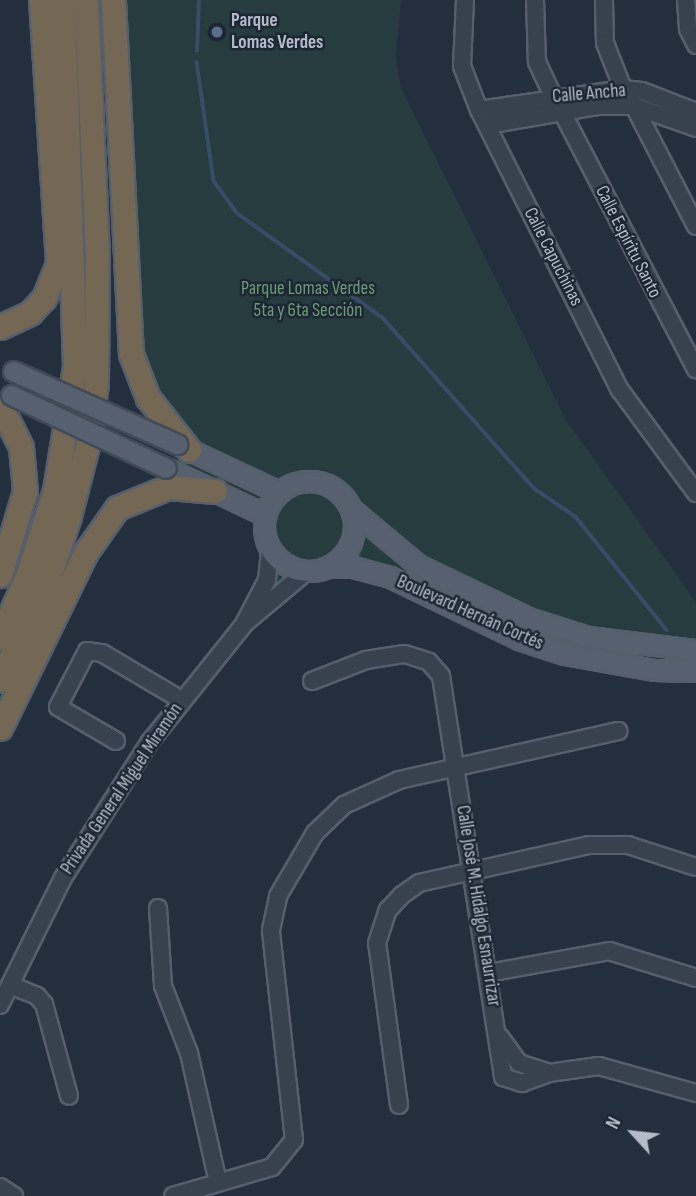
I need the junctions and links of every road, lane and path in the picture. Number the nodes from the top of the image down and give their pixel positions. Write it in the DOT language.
graph roads {
  1 [pos="41,0"];
  2 [pos="63,0"];
  3 [pos="86,0"];
  4 [pos="113,0"];
  5 [pos="465,0"];
  6 [pos="536,0"];
  7 [pos="604,0"];
  8 [pos="686,0"];
  9 [pos="696,46"];
  10 [pos="623,89"];
  11 [pos="553,96"];
  12 [pos="634,106"];
  13 [pos="479,110"];
  14 [pos="562,112"];
  15 [pos="696,112"];
  16 [pos="487,125"];
  17 [pos="696,128"];
  18 [pos="696,226"];
  19 [pos="0,327"];
  20 [pos="6,368"];
  21 [pos="696,369"];
  22 [pos="4,397"];
  23 [pos="183,447"];
  24 [pos="215,491"];
  25 [pos="279,492"];
  26 [pos="696,493"];
  27 [pos="351,509"];
  28 [pos="265,515"];
  29 [pos="270,550"];
  30 [pos="326,567"];
  31 [pos="307,571"];
  32 [pos="0,575"];
  33 [pos="267,594"];
  34 [pos="0,638"];
  35 [pos="660,649"];
  36 [pos="696,650"];
  37 [pos="647,669"];
  38 [pos="667,671"];
  39 [pos="696,671"];
  40 [pos="0,680"];
  41 [pos="312,681"];
  42 [pos="181,700"];
  43 [pos="0,728"];
  44 [pos="620,731"];
  45 [pos="116,741"];
  46 [pos="456,767"];
  47 [pos="696,867"];
  48 [pos="472,871"];
  49 [pos="158,908"];
  50 [pos="488,973"];
  51 [pos="696,978"];
  52 [pos="10,985"];
  53 [pos="0,1005"];
  54 [pos="696,1093"];
  55 [pos="69,1096"];
  56 [pos="399,1105"];
  57 [pos="218,1182"];
  58 [pos="0,1187"];
  59 [pos="14,1196"];
  60 [pos="173,1196"];
  1 -- 19 [label="highway"];
  2 -- 34 [label="highway"];
  3 -- 40 [label="highway"];
  4 -- 23 [label="highway"];
  5 -- 13 [label="street, Calle Capuchinas"];
  6 -- 11 [label="street"];
  7 -- 10 [label="street"];
  8 -- 9 [label="street"];
  10 -- 11 [label="street, Calle Ancha"];
  10 -- 15 [label="street, Calle Ancha"];
  11 -- 13 [label="street, Calle Ancha"];
  12 -- 14 [label="street, Calle Ancha"];
  12 -- 17 [label="street, Calle Ancha"];
  12 -- 18 [label="street"];
  13 -- 16 [label="street, Calle Capuchinas"];
  14 -- 16 [label="street, Calle Ancha"];
  14 -- 21 [label="street, Calle Espíritu Santo"];
  16 -- 26 [label="street, Calle Capuchinas"];
  20 -- 23 [label="main road, bridge"];
  22 -- 24 [label="main road, bridge"];
  22 -- 32 [label="highway"];
  23 -- 25 [label="main road"];
  24 -- 28 [label="main road"];
  24 -- 43 [label="highway"];
  25 -- 27 [label="main road"];
  25 -- 28 [label="main road"];
  27 -- 30 [label="main road"];
  27 -- 35 [label="main road, Boulevard Hernán Cortés"];
  28 -- 29 [label="main road"];
  29 -- 31 [label="main road"];
  29 -- 33 [label="street, Privada General Miguel Miramón"];
  30 -- 31 [label="main road"];
  30 -- 37 [label="main road, Boulevard Hernán Cortés"];
  31 -- 33 [label="street, Privada General Miguel Miramón"];
  33 -- 42 [label="street, Privada General Miguel Miramón"];
  35 -- 36 [label="main road, Boulevard Hernán Cortés"];
  35 -- 37 [label="main road"];
  35 -- 38 [label="main road"];
  37 -- 38 [label="main road, Boulevard Hernán Cortés"];
  38 -- 39 [label="main road, Boulevard Hernán Cortés"];
  41 -- 46 [label="street, Calle José M. Hidalgo Esnaurrizar"];
  42 -- 45 [label="street"];
  42 -- 52 [label="street, Privada General Miguel Miramón"];
  44 -- 46 [label="street"];
  46 -- 48 [label="street, Calle José M. Hidalgo Esnaurrizar"];
  46 -- 57 [label="street"];
  47 -- 48 [label="street"];
  48 -- 50 [label="street, Calle José M. Hidalgo Esnaurrizar"];
  48 -- 56 [label="street"];
  49 -- 57 [label="street"];
  50 -- 51 [label="street"];
  50 -- 54 [label="street, Calle José M. Hidalgo Esnaurrizar"];
  52 -- 53 [label="street, Privada General Miguel Miramón"];
  52 -- 55 [label="street"];
  57 -- 60 [label="street"];
  58 -- 59 [label="street"];
}
